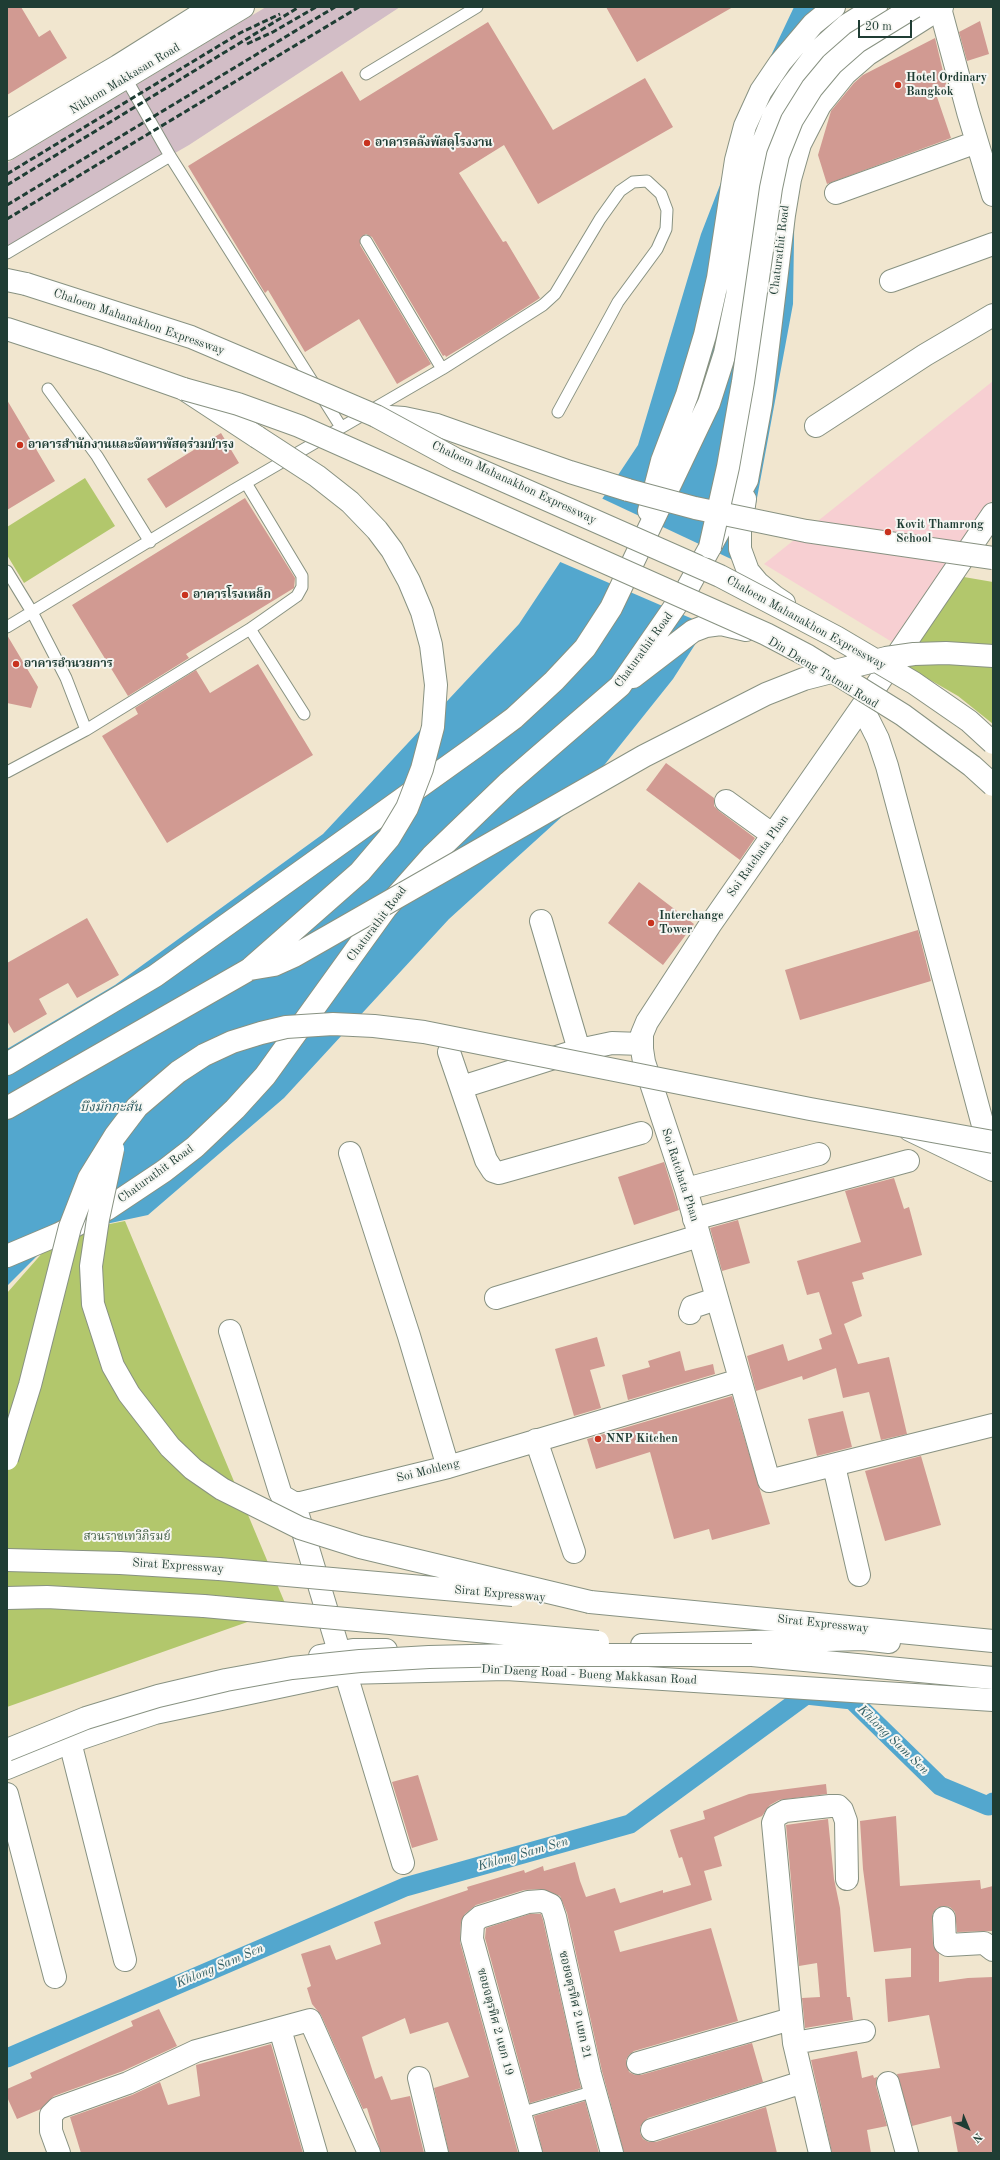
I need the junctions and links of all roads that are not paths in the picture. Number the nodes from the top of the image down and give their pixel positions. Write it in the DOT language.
graph roads {
  1 [pos="212,7"];
  2 [pos="243,7"];
  3 [pos="477,7"];
  4 [pos="834,7"];
  5 [pos="876,7"];
  6 [pos="907,7"];
  7 [pos="914,7"];
  8 [pos="941,7"];
  9 [pos="903,31"];
  10 [pos="122,72"];
  11 [pos="366,74"];
  12 [pos="7,131"];
  13 [pos="977,142"];
  14 [pos="7,149"];
  15 [pos="170,156"];
  16 [pos="836,193"];
  17 [pos="993,195"];
  18 [pos="366,241"];
  19 [pos="993,244"];
  20 [pos="7,253"];
  21 [pos="7,280"];
  22 [pos="891,281"];
  23 [pos="993,315"];
  24 [pos="7,329"];
  25 [pos="442,370"];
  26 [pos="48,389"];
  27 [pos="184,389"];
  28 [pos="558,412"];
  29 [pos="376,416"];
  30 [pos="816,426"];
  31 [pos="341,427"];
  32 [pos="747,480"];
  33 [pos="246,483"];
  34 [pos="993,514"];
  35 [pos="150,542"];
  36 [pos="710,547"];
  37 [pos="640,551"];
  38 [pos="993,558"];
  39 [pos="7,571"];
  40 [pos="32,612"];
  41 [pos="7,627"];
  42 [pos="250,629"];
  43 [pos="993,656"];
  44 [pos="892,662"];
  45 [pos="620,686"];
  46 [pos="865,703"];
  47 [pos="304,714"];
  48 [pos="86,730"];
  49 [pos="993,737"];
  50 [pos="993,743"];
  51 [pos="7,772"];
  52 [pos="993,786"];
  53 [pos="993,797"];
  54 [pos="726,801"];
  55 [pos="773,835"];
  56 [pos="541,921"];
  57 [pos="250,970"];
  58 [pos="642,1044"];
  59 [pos="579,1050"];
  60 [pos="449,1052"];
  61 [pos="7,1064"];
  62 [pos="462,1087"];
  63 [pos="7,1108"];
  64 [pos="905,1127"];
  65 [pos="641,1133"];
  66 [pos="115,1136"];
  67 [pos="993,1142"];
  68 [pos="350,1153"];
  69 [pos="819,1154"];
  70 [pos="908,1161"];
  71 [pos="993,1163"];
  72 [pos="993,1170"];
  73 [pos="686,1189"];
  74 [pos="696,1228"];
  75 [pos="7,1256"];
  76 [pos="496,1298"];
  77 [pos="716,1299"];
  78 [pos="690,1313"];
  79 [pos="230,1331"];
  80 [pos="740,1380"];
  81 [pos="993,1425"];
  82 [pos="536,1440"];
  83 [pos="7,1459"];
  84 [pos="834,1466"];
  85 [pos="448,1467"];
  86 [pos="294,1503"];
  87 [pos="574,1552"];
  88 [pos="7,1560"];
  89 [pos="859,1575"];
  90 [pos="7,1598"];
  91 [pos="590,1602"];
  92 [pos="993,1641"];
  93 [pos="993,1652"];
  94 [pos="336,1653"];
  95 [pos="752,1655"];
  96 [pos="343,1674"];
  97 [pos="993,1678"];
  98 [pos="993,1700"];
  99 [pos="7,1739"];
  100 [pos="70,1742"];
  101 [pos="7,1750"];
  102 [pos="7,1768"];
  103 [pos="7,1794"];
  104 [pos="403,1863"];
  105 [pos="847,1879"];
  106 [pos="504,1910"];
  107 [pos="944,1918"];
  108 [pos="993,1950"];
  109 [pos="125,1960"];
  110 [pos="55,1976"];
  111 [pos="792,2019"];
  112 [pos="280,2029"];
  113 [pos="864,2032"];
  114 [pos="794,2043"];
  115 [pos="638,2064"];
  116 [pos="419,2078"];
  117 [pos="803,2082"];
  118 [pos="888,2083"];
  119 [pos="595,2091"];
  120 [pos="520,2113"];
  121 [pos="652,2130"];
  122 [pos="817,2152"];
  123 [pos="59,2153"];
  124 [pos="316,2153"];
  125 [pos="369,2153"];
  126 [pos="437,2153"];
  127 [pos="530,2153"];
  128 [pos="612,2153"];
  129 [pos="907,2153"];
  1 -- 10 [label="main road, Nikhom Makkasan Road"];
  2 -- 10 [label="main road, Nikhom Makkasan Road"];
  3 -- 11 [label="lane"];
  4 -- 37 [label="main road, bridge"];
  5 -- 37 [label="main road, bridge"];
  6 -- 9 [label="main road"];
  7 -- 36 [label="main road, Chaturathit Road, bridge"];
  8 -- 9 [label="main road, Chaturathit Road"];
  8 -- 13 [label="main road"];
  9 -- 32 [label="main road, Chaturathit Road"];
  10 -- 12 [label="main road, Nikhom Makkasan Road"];
  10 -- 14 [label="main road, Nikhom Makkasan Road"];
  10 -- 15 [label="lane"];
  13 -- 16 [label="main road"];
  13 -- 17 [label="main road"];
  15 -- 20 [label="lane"];
  15 -- 31 [label="lane"];
  18 -- 25 [label="lane"];
  19 -- 22 [label="main road"];
  21 -- 29 [label="main road, Chaloem Mahanakhon Expressway, bridge"];
  23 -- 30 [label="main road"];
  24 -- 27 [label="main road"];
  25 -- 28 [label="lane"];
  25 -- 31 [label="lane"];
  26 -- 35 [label="lane"];
  27 -- 52 [label="main road, bridge"];
  27 -- 57 [label="main road, bridge"];
  29 -- 38 [label="main road, bridge"];
  29 -- 50 [label="main road, Chaloem Mahanakhon Expressway, bridge"];
  31 -- 33 [label="lane"];
  32 -- 36 [label="main road, Chaturathit Road, bridge"];
  32 -- 44 [label="main road"];
  33 -- 35 [label="lane"];
  33 -- 42 [label="lane"];
  34 -- 44 [label="main road, Soi Ratchata Phan"];
  35 -- 40 [label="lane"];
  36 -- 45 [label="main road, Chaturathit Road, bridge"];
  37 -- 61 [label="main road, bridge"];
  39 -- 40 [label="lane"];
  40 -- 41 [label="lane"];
  40 -- 48 [label="lane"];
  42 -- 47 [label="lane"];
  42 -- 48 [label="lane"];
  43 -- 57 [label="main road, bridge"];
  44 -- 46 [label="main road, Soi Ratchata Phan"];
  44 -- 49 [label="main road"];
  45 -- 46 [label="main road, Din Daeng Tatmai Road"];
  45 -- 75 [label="main road, Chaturathit Road, bridge"];
  46 -- 53 [label="main road, Din Daeng Tatmai Road"];
  46 -- 55 [label="main road, Soi Ratchata Phan"];
  46 -- 71 [label="main road"];
  48 -- 51 [label="lane"];
  54 -- 55 [label="main road"];
  55 -- 58 [label="main road, Soi Ratchata Phan"];
  56 -- 59 [label="main road"];
  57 -- 63 [label="main road"];
  58 -- 59 [label="main road"];
  58 -- 73 [label="main road, Soi Ratchata Phan"];
  59 -- 62 [label="main road"];
  60 -- 62 [label="main road"];
  62 -- 65 [label="main road"];
  64 -- 66 [label="main road, bridge"];
  64 -- 67 [label="main road, bridge"];
  64 -- 72 [label="main road"];
  66 -- 83 [label="main road, bridge"];
  66 -- 91 [label="main road, bridge"];
  68 -- 85 [label="main road"];
  69 -- 73 [label="main road"];
  70 -- 74 [label="main road"];
  73 -- 74 [label="main road, Soi Ratchata Phan"];
  74 -- 76 [label="main road"];
  74 -- 77 [label="main road, Soi Ratchata Phan"];
  77 -- 78 [label="main road"];
  77 -- 80 [label="main road, Soi Ratchata Phan"];
  79 -- 86 [label="main road"];
  80 -- 82 [label="main road, Soi Mohleng"];
  80 -- 84 [label="main road, Soi Ratchata Phan"];
  81 -- 84 [label="main road"];
  82 -- 85 [label="main road, Soi Mohleng"];
  82 -- 87 [label="main road"];
  84 -- 89 [label="main road"];
  85 -- 86 [label="main road, Soi Mohleng"];
  86 -- 94 [label="main road"];
  88 -- 91 [label="main road, Sirat Expressway, bridge"];
  90 -- 95 [label="main road, bridge"];
  91 -- 92 [label="main road, Sirat Expressway"];
  93 -- 94 [label="main road, Din Daeng Road - Bueng Makkasan Road"];
  94 -- 96 [label="main road"];
  94 -- 99 [label="main road, Din Daeng Road - Bueng Makkasan Road"];
  95 -- 97 [label="main road"];
  95 -- 101 [label="main road, bridge"];
  96 -- 98 [label="main road, Din Daeng Road - Bueng Makkasan Road"];
  96 -- 100 [label="main road, Din Daeng Road - Bueng Makkasan Road"];
  96 -- 104 [label="main road"];
  100 -- 102 [label="main road, Din Daeng Road - Bueng Makkasan Road"];
  100 -- 109 [label="main road"];
  103 -- 110 [label="main road"];
  105 -- 111 [label="main road"];
  106 -- 119 [label="main road, ซอยจตุรทิศ 2 แยก 21"];
  106 -- 120 [label="main road, ซอยจตุรทิศ 2 แยก 19"];
  107 -- 108 [label="main road"];
  111 -- 114 [label="main road"];
  111 -- 115 [label="main road"];
  112 -- 123 [label="main road"];
  112 -- 124 [label="main road"];
  112 -- 125 [label="main road"];
  113 -- 114 [label="main road"];
  114 -- 117 [label="main road"];
  116 -- 126 [label="main road"];
  117 -- 121 [label="main road"];
  117 -- 122 [label="main road"];
  118 -- 129 [label="main road"];
  119 -- 120 [label="lane"];
  119 -- 128 [label="main road, ซอยจตุรทิศ 2 แยก 21"];
  120 -- 127 [label="main road, ซอยจตุรทิศ 2 แยก 19"];
}
